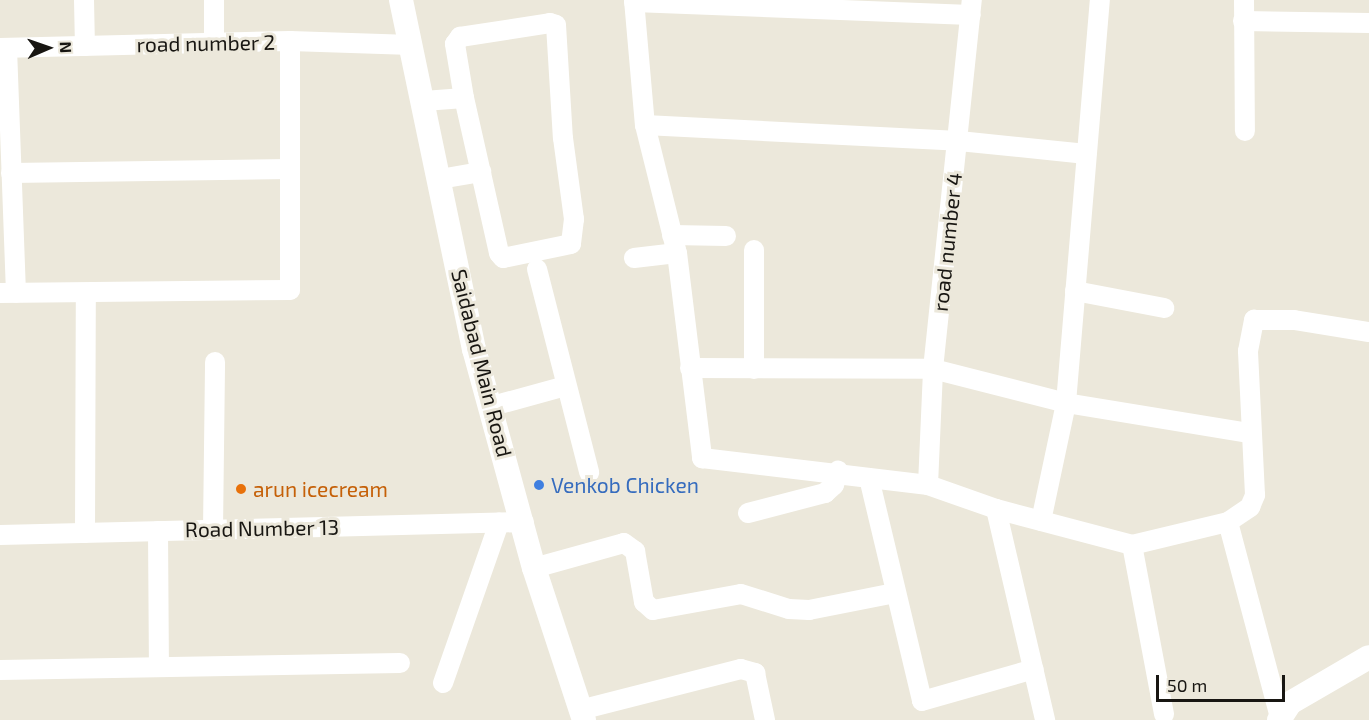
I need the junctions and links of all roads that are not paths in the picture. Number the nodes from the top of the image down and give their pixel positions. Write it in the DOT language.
graph roads {
  1 [pos="84,0"];
  2 [pos="214,0"];
  3 [pos="401,0"];
  4 [pos="1100,0"];
  5 [pos="1244,0"];
  6 [pos="634,1"];
  7 [pos="972,7"];
  8 [pos="1243,21"];
  9 [pos="1369,23"];
  10 [pos="290,41"];
  11 [pos="214,42"];
  12 [pos="412,45"];
  13 [pos="85,46"];
  14 [pos="3,48"];
  15 [pos="464,98"];
  16 [pos="424,101"];
  17 [pos="645,125"];
  18 [pos="1245,131"];
  19 [pos="959,141"];
  20 [pos="1086,154"];
  21 [pos="290,169"];
  22 [pos="481,172"];
  23 [pos="11,173"];
  24 [pos="440,179"];
  25 [pos="726,236"];
  26 [pos="674,244"];
  27 [pos="754,250"];
  28 [pos="634,258"];
  29 [pos="537,268"];
  30 [pos="1075,291"];
  31 [pos="8,293"];
  32 [pos="86,293"];
  33 [pos="1164,308"];
  34 [pos="1369,333"];
  35 [pos="215,362"];
  36 [pos="690,368"];
  37 [pos="754,369"];
  38 [pos="933,369"];
  39 [pos="565,386"];
  40 [pos="1066,403"];
  41 [pos="489,407"];
  42 [pos="1250,433"];
  43 [pos="838,471"];
  44 [pos="590,472"];
  45 [pos="869,478"];
  46 [pos="928,485"];
  47 [pos="996,509"];
  48 [pos="748,513"];
  49 [pos="1041,521"];
  50 [pos="524,522"];
  51 [pos="1228,522"];
  52 [pos="500,523"];
  53 [pos="213,530"];
  54 [pos="158,531"];
  55 [pos="86,533"];
  56 [pos="0,535"];
  57 [pos="1132,545"];
  58 [pos="534,568"];
  59 [pos="895,593"];
  60 [pos="1369,657"];
  61 [pos="400,663"];
  62 [pos="159,666"];
  63 [pos="1034,669"];
  64 [pos="0,670"];
  65 [pos="443,683"];
  66 [pos="1164,714"];
  67 [pos="582,715"];
  68 [pos="1280,719"];
  69 [pos="765,720"];
  70 [pos="1045,720"];
  1 -- 13 [label="street"];
  2 -- 11 [label="street"];
  3 -- 12 [label="main road, Saidabad Main Road"];
  4 -- 20 [label="street"];
  5 -- 8 [label="street"];
  6 -- 7 [label="street"];
  6 -- 17 [label="street"];
  7 -- 19 [label="street, road number 4"];
  8 -- 9 [label="street"];
  8 -- 18 [label="street"];
  10 -- 11 [label="street, road number 2"];
  10 -- 12 [label="street, road number 2"];
  10 -- 21 [label="street"];
  11 -- 13 [label="street, road number 2"];
  12 -- 16 [label="main road, Saidabad Main Road"];
  13 -- 14 [label="street, road number 2"];
  14 -- 23 [label="street"];
  15 -- 16 [label="street"];
  15 -- 22 [label="street"];
  15 -- 22 [label="street"];
  16 -- 24 [label="main road, Saidabad Main Road"];
  17 -- 19 [label="street"];
  17 -- 26 [label="street"];
  19 -- 20 [label="street"];
  19 -- 38 [label="street, road number 4"];
  20 -- 30 [label="street"];
  21 -- 23 [label="street"];
  21 -- 32 [label="street"];
  22 -- 24 [label="street"];
  23 -- 31 [label="street"];
  24 -- 41 [label="main road, Saidabad Main Road"];
  25 -- 26 [label="street"];
  26 -- 28 [label="street"];
  26 -- 36 [label="street"];
  27 -- 37 [label="street"];
  29 -- 39 [label="street"];
  30 -- 33 [label="street"];
  30 -- 40 [label="street"];
  31 -- 32 [label="street"];
  32 -- 55 [label="street"];
  34 -- 42 [label="street"];
  35 -- 53 [label="street"];
  36 -- 37 [label="street"];
  36 -- 43 [label="street"];
  37 -- 38 [label="street"];
  38 -- 40 [label="street"];
  38 -- 46 [label="street, road number 4"];
  39 -- 41 [label="street"];
  39 -- 44 [label="street"];
  40 -- 42 [label="street"];
  40 -- 49 [label="street"];
  41 -- 50 [label="main road, Saidabad Main Road"];
  42 -- 51 [label="street"];
  43 -- 45 [label="street"];
  43 -- 48 [label="street"];
  45 -- 46 [label="street"];
  45 -- 59 [label="street"];
  46 -- 47 [label="street"];
  47 -- 49 [label="street"];
  47 -- 63 [label="street"];
  49 -- 57 [label="street"];
  50 -- 52 [label="street, Road Number 13"];
  50 -- 58 [label="main road, Saidabad Main Road"];
  51 -- 57 [label="street"];
  51 -- 68 [label="street"];
  52 -- 53 [label="street, Road Number 13"];
  52 -- 65 [label="street"];
  53 -- 54 [label="street, Road Number 13"];
  54 -- 55 [label="street, Road Number 13"];
  54 -- 62 [label="street"];
  55 -- 56 [label="street, Road Number 13"];
  57 -- 66 [label="street"];
  58 -- 59 [label="street"];
  58 -- 67 [label="main road, Saidabad Main Road"];
  59 -- 63 [label="street"];
  60 -- 68 [label="main road"];
  61 -- 62 [label="street"];
  62 -- 64 [label="street"];
  63 -- 70 [label="street"];
  67 -- 69 [label="street"];
}
